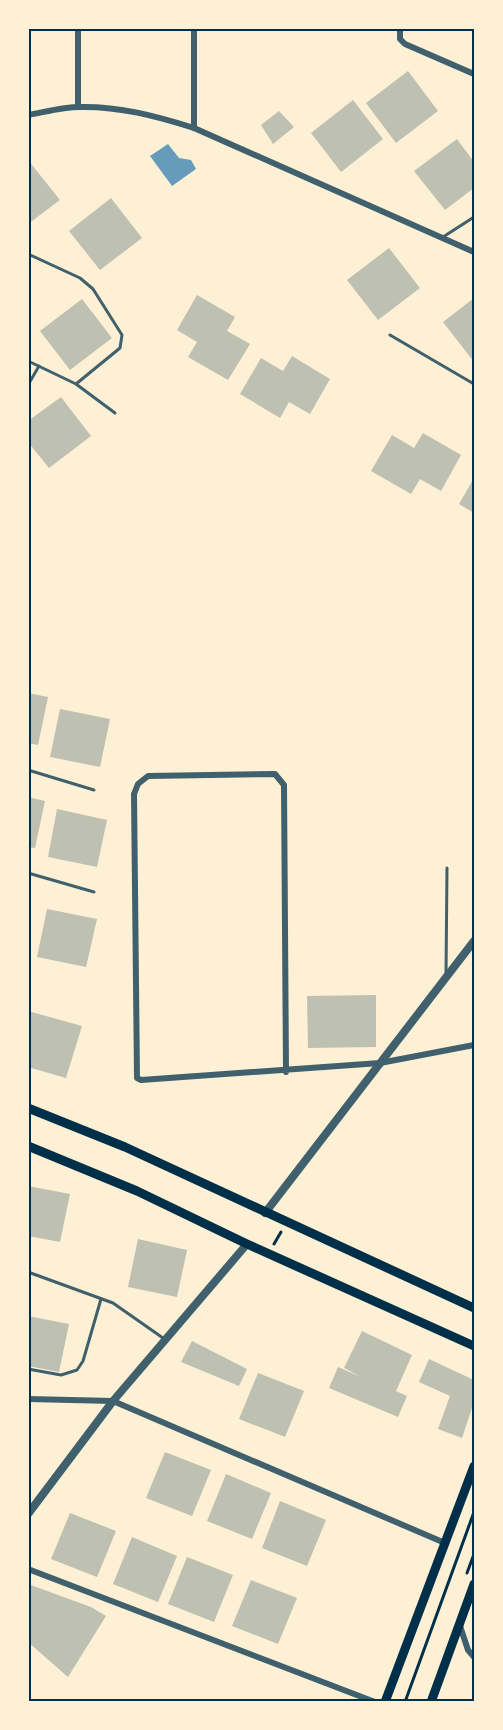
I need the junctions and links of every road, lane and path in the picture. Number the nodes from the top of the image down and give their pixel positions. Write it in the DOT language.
graph roads {
  1 [pos="78,28"];
  2 [pos="194,28"];
  3 [pos="400,31"];
  4 [pos="474,74"];
  5 [pos="78,107"];
  6 [pos="28,115"];
  7 [pos="194,128"];
  8 [pos="474,217"];
  9 [pos="441,238"];
  10 [pos="474,252"];
  11 [pos="28,254"];
  12 [pos="390,335"];
  13 [pos="28,361"];
  14 [pos="39,366"];
  15 [pos="76,384"];
  16 [pos="474,384"];
  17 [pos="28,385"];
  18 [pos="115,413"];
  19 [pos="28,770"];
  20 [pos="94,790"];
  21 [pos="447,868"];
  22 [pos="28,873"];
  23 [pos="94,892"];
  24 [pos="474,941"];
  25 [pos="446,977"];
  26 [pos="474,1046"];
  27 [pos="380,1063"];
  28 [pos="286,1072"];
  29 [pos="28,1108"];
  30 [pos="28,1146"];
  31 [pos="265,1213"];
  32 [pos="287,1223"];
  33 [pos="247,1244"];
  34 [pos="268,1253"];
  35 [pos="28,1272"];
  36 [pos="101,1299"];
  37 [pos="474,1308"];
  38 [pos="165,1339"];
  39 [pos="474,1346"];
  40 [pos="28,1369"];
  41 [pos="28,1400"];
  42 [pos="113,1401"];
  43 [pos="474,1466"];
  44 [pos="474,1512"];
  45 [pos="28,1514"];
  46 [pos="445,1543"];
  47 [pos="28,1569"];
  48 [pos="474,1584"];
  49 [pos="474,1601"];
  50 [pos="465,1609"];
  51 [pos="460,1626"];
  52 [pos="474,1657"];
  53 [pos="375,1701"];
  54 [pos="385,1701"];
  55 [pos="405,1701"];
  56 [pos="431,1701"];
  1 -- 5 [label="street"];
  2 -- 7 [label="street"];
  3 -- 4 [label="street"];
  5 -- 6 [label="street"];
  5 -- 7 [label="street"];
  7 -- 9 [label="street"];
  8 -- 9 [label="lane"];
  9 -- 10 [label="street"];
  11 -- 15 [label="lane"];
  12 -- 16 [label="lane"];
  13 -- 14 [label="lane"];
  14 -- 15 [label="lane"];
  14 -- 17 [label="lane"];
  15 -- 18 [label="lane"];
  19 -- 20 [label="lane"];
  21 -- 25 [label="lane"];
  22 -- 23 [label="lane"];
  24 -- 25 [label="street"];
  25 -- 27 [label="street"];
  26 -- 27 [label="street"];
  27 -- 28 [label="street"];
  27 -- 31 [label="street"];
  28 -- 28 [label="street"];
  29 -- 31 [label="main road"];
  30 -- 33 [label="main road"];
  31 -- 32 [label="main road"];
  32 -- 34 [label="path"];
  32 -- 37 [label="main road"];
  33 -- 34 [label="main road"];
  33 -- 38 [label="street"];
  34 -- 39 [label="main road"];
  35 -- 36 [label="lane"];
  36 -- 38 [label="lane"];
  36 -- 40 [label="lane"];
  38 -- 42 [label="street"];
  41 -- 42 [label="street"];
  42 -- 45 [label="street"];
  42 -- 46 [label="street"];
  43 -- 46 [label="main road"];
  44 -- 55 [label="path"];
  46 -- 54 [label="main road"];
  47 -- 53 [label="street"];
  48 -- 50 [label="main road"];
  49 -- 50 [label="main road"];
  50 -- 51 [label="main road"];
  51 -- 52 [label="street"];
  51 -- 56 [label="main road"];
}
